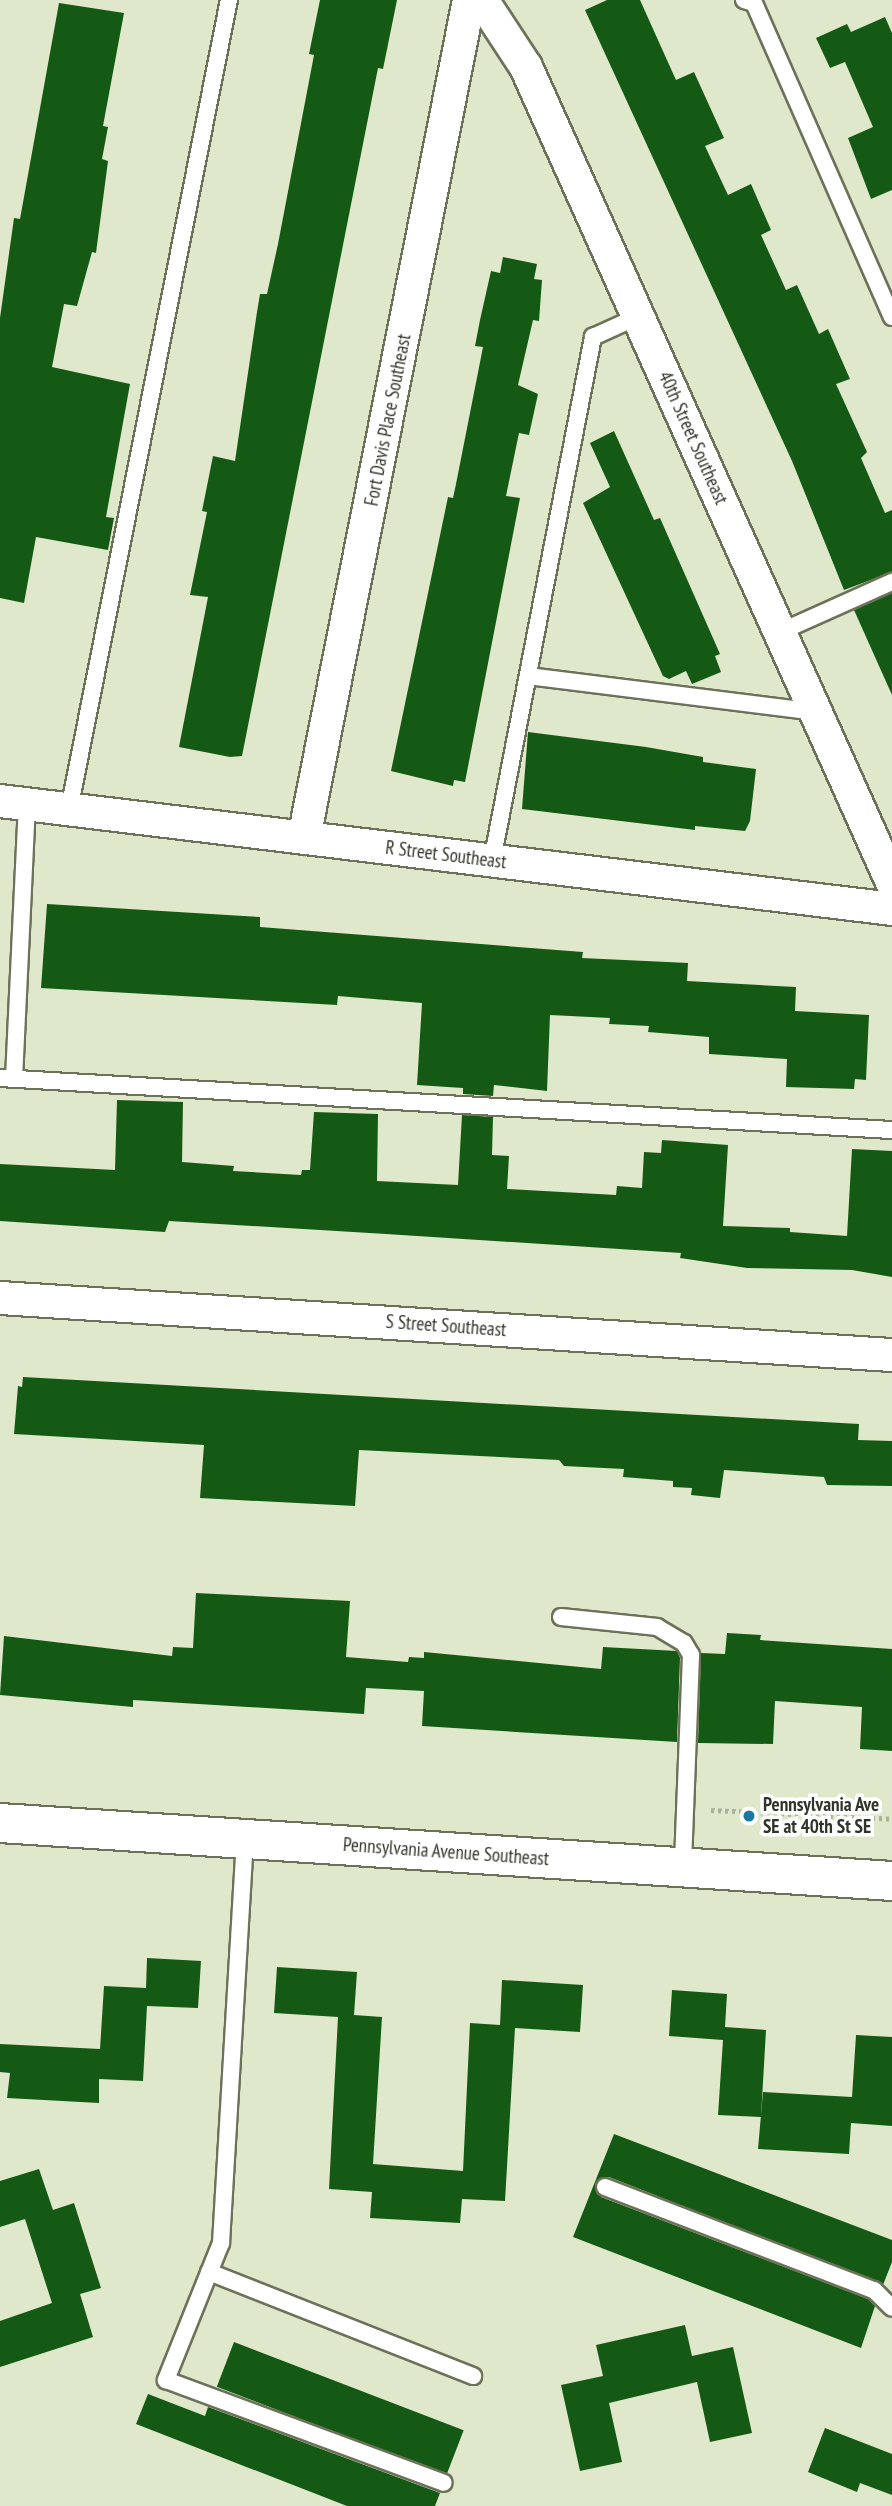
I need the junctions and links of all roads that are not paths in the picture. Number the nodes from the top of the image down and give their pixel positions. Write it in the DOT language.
graph roads {
  1 [pos="229,0"];
  2 [pos="469,0"];
  3 [pos="482,0"];
  4 [pos="744,0"];
  5 [pos="639,316"];
  6 [pos="892,317"];
  7 [pos="892,582"];
  8 [pos="780,632"];
  9 [pos="528,676"];
  10 [pos="817,712"];
  11 [pos="13,803"];
  12 [pos="69,810"];
  13 [pos="304,838"];
  14 [pos="492,861"];
  15 [pos="892,882"];
  16 [pos="892,909"];
  17 [pos="7,1079"];
  18 [pos="892,1130"];
  19 [pos="0,1298"];
  20 [pos="892,1355"];
  21 [pos="561,1617"];
  22 [pos="0,1823"];
  23 [pos="245,1839"];
  24 [pos="683,1867"];
  25 [pos="892,1881"];
  26 [pos="605,2186"];
  27 [pos="209,2272"];
  28 [pos="892,2308"];
  29 [pos="473,2376"];
  30 [pos="444,2483"];
  1 -- 12 [label="lane"];
  2 -- 13 [label="street, Fort Davis Place Southeast"];
  3 -- 5 [label="street, 40th Street Southeast"];
  4 -- 6 [label="lane"];
  5 -- 8 [label="street, 40th Street Southeast"];
  5 -- 9 [label="lane"];
  7 -- 8 [label="lane"];
  8 -- 10 [label="street, 40th Street Southeast"];
  9 -- 10 [label="lane"];
  9 -- 14 [label="lane"];
  10 -- 15 [label="street, 40th Street Southeast"];
  11 -- 12 [label="street, R Street Southeast"];
  11 -- 17 [label="lane"];
  12 -- 13 [label="street, R Street Southeast"];
  13 -- 14 [label="street, R Street Southeast"];
  14 -- 16 [label="street, R Street Southeast"];
  17 -- 18 [label="lane"];
  19 -- 20 [label="street, S Street Southeast"];
  21 -- 24 [label="lane"];
  22 -- 23 [label="highway, Pennsylvania Avenue Southeast"];
  23 -- 24 [label="highway, Pennsylvania Avenue Southeast"];
  23 -- 27 [label="lane"];
  24 -- 25 [label="highway, Pennsylvania Avenue Southeast"];
  26 -- 28 [label="lane"];
  27 -- 29 [label="lane"];
  27 -- 30 [label="lane"];
}
